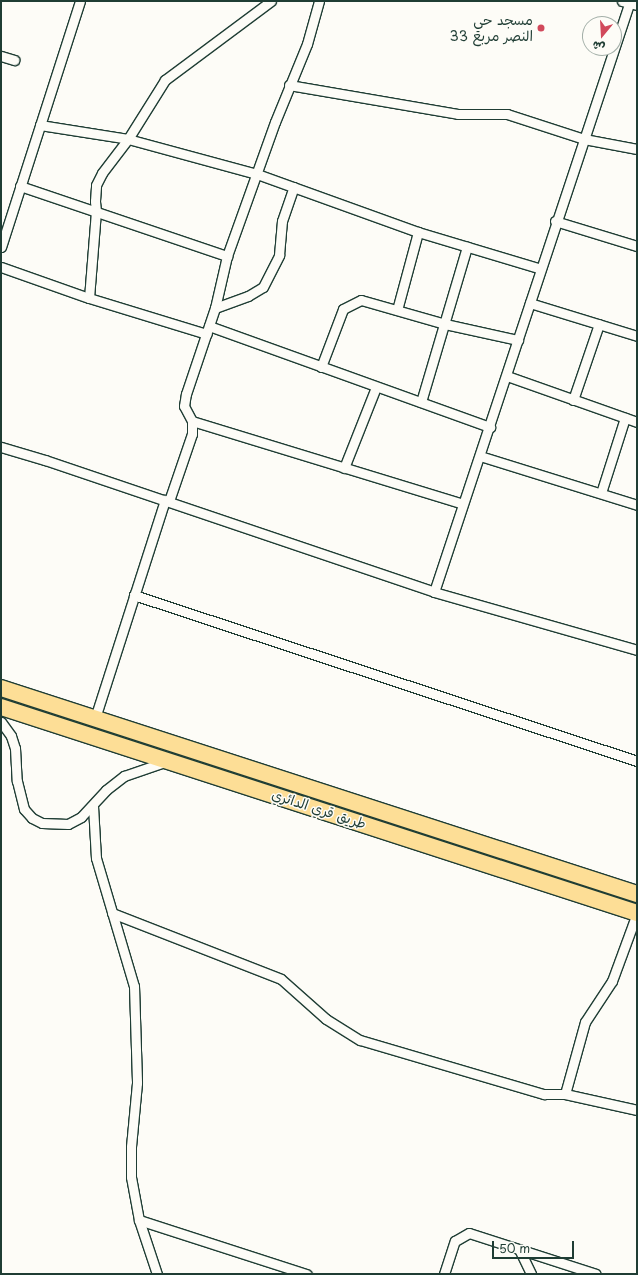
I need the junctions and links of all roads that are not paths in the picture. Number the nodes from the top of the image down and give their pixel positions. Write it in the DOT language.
graph roads {
  1 [pos="80,1"];
  2 [pos="271,1"];
  3 [pos="318,1"];
  4 [pos="630,3"];
  5 [pos="1,56"];
  6 [pos="14,60"];
  7 [pos="289,85"];
  8 [pos="40,125"];
  9 [pos="128,139"];
  10 [pos="584,139"];
  11 [pos="637,148"];
  12 [pos="257,174"];
  13 [pos="20,186"];
  14 [pos="294,187"];
  15 [pos="96,211"];
  16 [pos="555,221"];
  17 [pos="418,232"];
  18 [pos="637,246"];
  19 [pos="1,247"];
  20 [pos="467,247"];
  21 [pos="228,256"];
  22 [pos="1,267"];
  23 [pos="540,269"];
  24 [pos="89,298"];
  25 [pos="530,303"];
  26 [pos="215,308"];
  27 [pos="397,310"];
  28 [pos="445,324"];
  29 [pos="599,324"];
  30 [pos="208,330"];
  31 [pos="637,336"];
  32 [pos="518,340"];
  33 [pos="321,367"];
  34 [pos="506,376"];
  35 [pos="376,386"];
  36 [pos="573,400"];
  37 [pos="421,402"];
  38 [pos="625,418"];
  39 [pos="192,421"];
  40 [pos="637,422"];
  41 [pos="490,427"];
  42 [pos="1,447"];
  43 [pos="480,456"];
  44 [pos="344,468"];
  45 [pos="601,493"];
  46 [pos="167,501"];
  47 [pos="464,504"];
  48 [pos="637,505"];
  49 [pos="434,592"];
  50 [pos="134,595"];
  51 [pos="637,650"];
  52 [pos="1,688"];
  53 [pos="1,707"];
  54 [pos="95,718"];
  55 [pos="1,722"];
  56 [pos="170,761"];
  57 [pos="637,761"];
  58 [pos="93,806"];
  59 [pos="637,894"];
  60 [pos="112,913"];
  61 [pos="637,913"];
  62 [pos="565,1094"];
  63 [pos="637,1110"];
  64 [pos="139,1220"];
  65 [pos="519,1249"];
  66 [pos="157,1274"];
  67 [pos="306,1274"];
  68 [pos="444,1274"];
  69 [pos="531,1274"];
  70 [pos="596,1274"];
  1 -- 8 [label="street"];
  2 -- 9 [label="street"];
  3 -- 7 [label="street"];
  4 -- 10 [label="street"];
  5 -- 6 [label="street"];
  7 -- 10 [label="street"];
  7 -- 12 [label="street"];
  8 -- 9 [label="street"];
  8 -- 13 [label="street"];
  9 -- 12 [label="street"];
  9 -- 15 [label="street"];
  10 -- 11 [label="street"];
  10 -- 16 [label="street"];
  12 -- 14 [label="street"];
  12 -- 21 [label="street"];
  13 -- 15 [label="street"];
  13 -- 19 [label="street"];
  14 -- 17 [label="street"];
  14 -- 26 [label="street"];
  15 -- 21 [label="street"];
  15 -- 24 [label="street"];
  16 -- 18 [label="street"];
  16 -- 23 [label="street"];
  17 -- 20 [label="street"];
  17 -- 27 [label="street"];
  20 -- 23 [label="street"];
  20 -- 28 [label="street"];
  21 -- 26 [label="street"];
  22 -- 24 [label="street"];
  23 -- 25 [label="street"];
  24 -- 30 [label="street"];
  25 -- 29 [label="street"];
  25 -- 32 [label="street"];
  26 -- 30 [label="street"];
  27 -- 28 [label="street"];
  27 -- 33 [label="street"];
  28 -- 32 [label="street"];
  28 -- 37 [label="street"];
  29 -- 31 [label="street"];
  29 -- 36 [label="street"];
  30 -- 33 [label="street"];
  30 -- 39 [label="street"];
  32 -- 34 [label="street"];
  33 -- 35 [label="street"];
  34 -- 36 [label="street"];
  34 -- 41 [label="street"];
  35 -- 37 [label="street"];
  35 -- 44 [label="street"];
  36 -- 38 [label="street"];
  37 -- 41 [label="street"];
  38 -- 40 [label="street"];
  38 -- 45 [label="street"];
  39 -- 44 [label="street"];
  39 -- 46 [label="street"];
  41 -- 43 [label="street"];
  42 -- 46 [label="street"];
  43 -- 45 [label="street"];
  43 -- 47 [label="street"];
  44 -- 47 [label="street"];
  45 -- 48 [label="street"];
  46 -- 49 [label="street"];
  46 -- 50 [label="street"];
  47 -- 49 [label="street"];
  49 -- 51 [label="street"];
  50 -- 54 [label="street"];
  50 -- 57 [label="street"];
  52 -- 54 [label="highway, طريق قري الدائري"];
  53 -- 56 [label="highway, طريق قري الدائري"];
  54 -- 59 [label="highway, طريق قري الدائري"];
  55 -- 58 [label="street"];
  56 -- 58 [label="street"];
  56 -- 61 [label="highway, طريق قري الدائري"];
  58 -- 60 [label="street"];
  60 -- 62 [label="street"];
  60 -- 64 [label="street"];
  61 -- 62 [label="street"];
  62 -- 63 [label="street"];
  64 -- 66 [label="street"];
  64 -- 67 [label="street"];
  65 -- 68 [label="street"];
  65 -- 69 [label="street"];
  65 -- 70 [label="street"];
}
